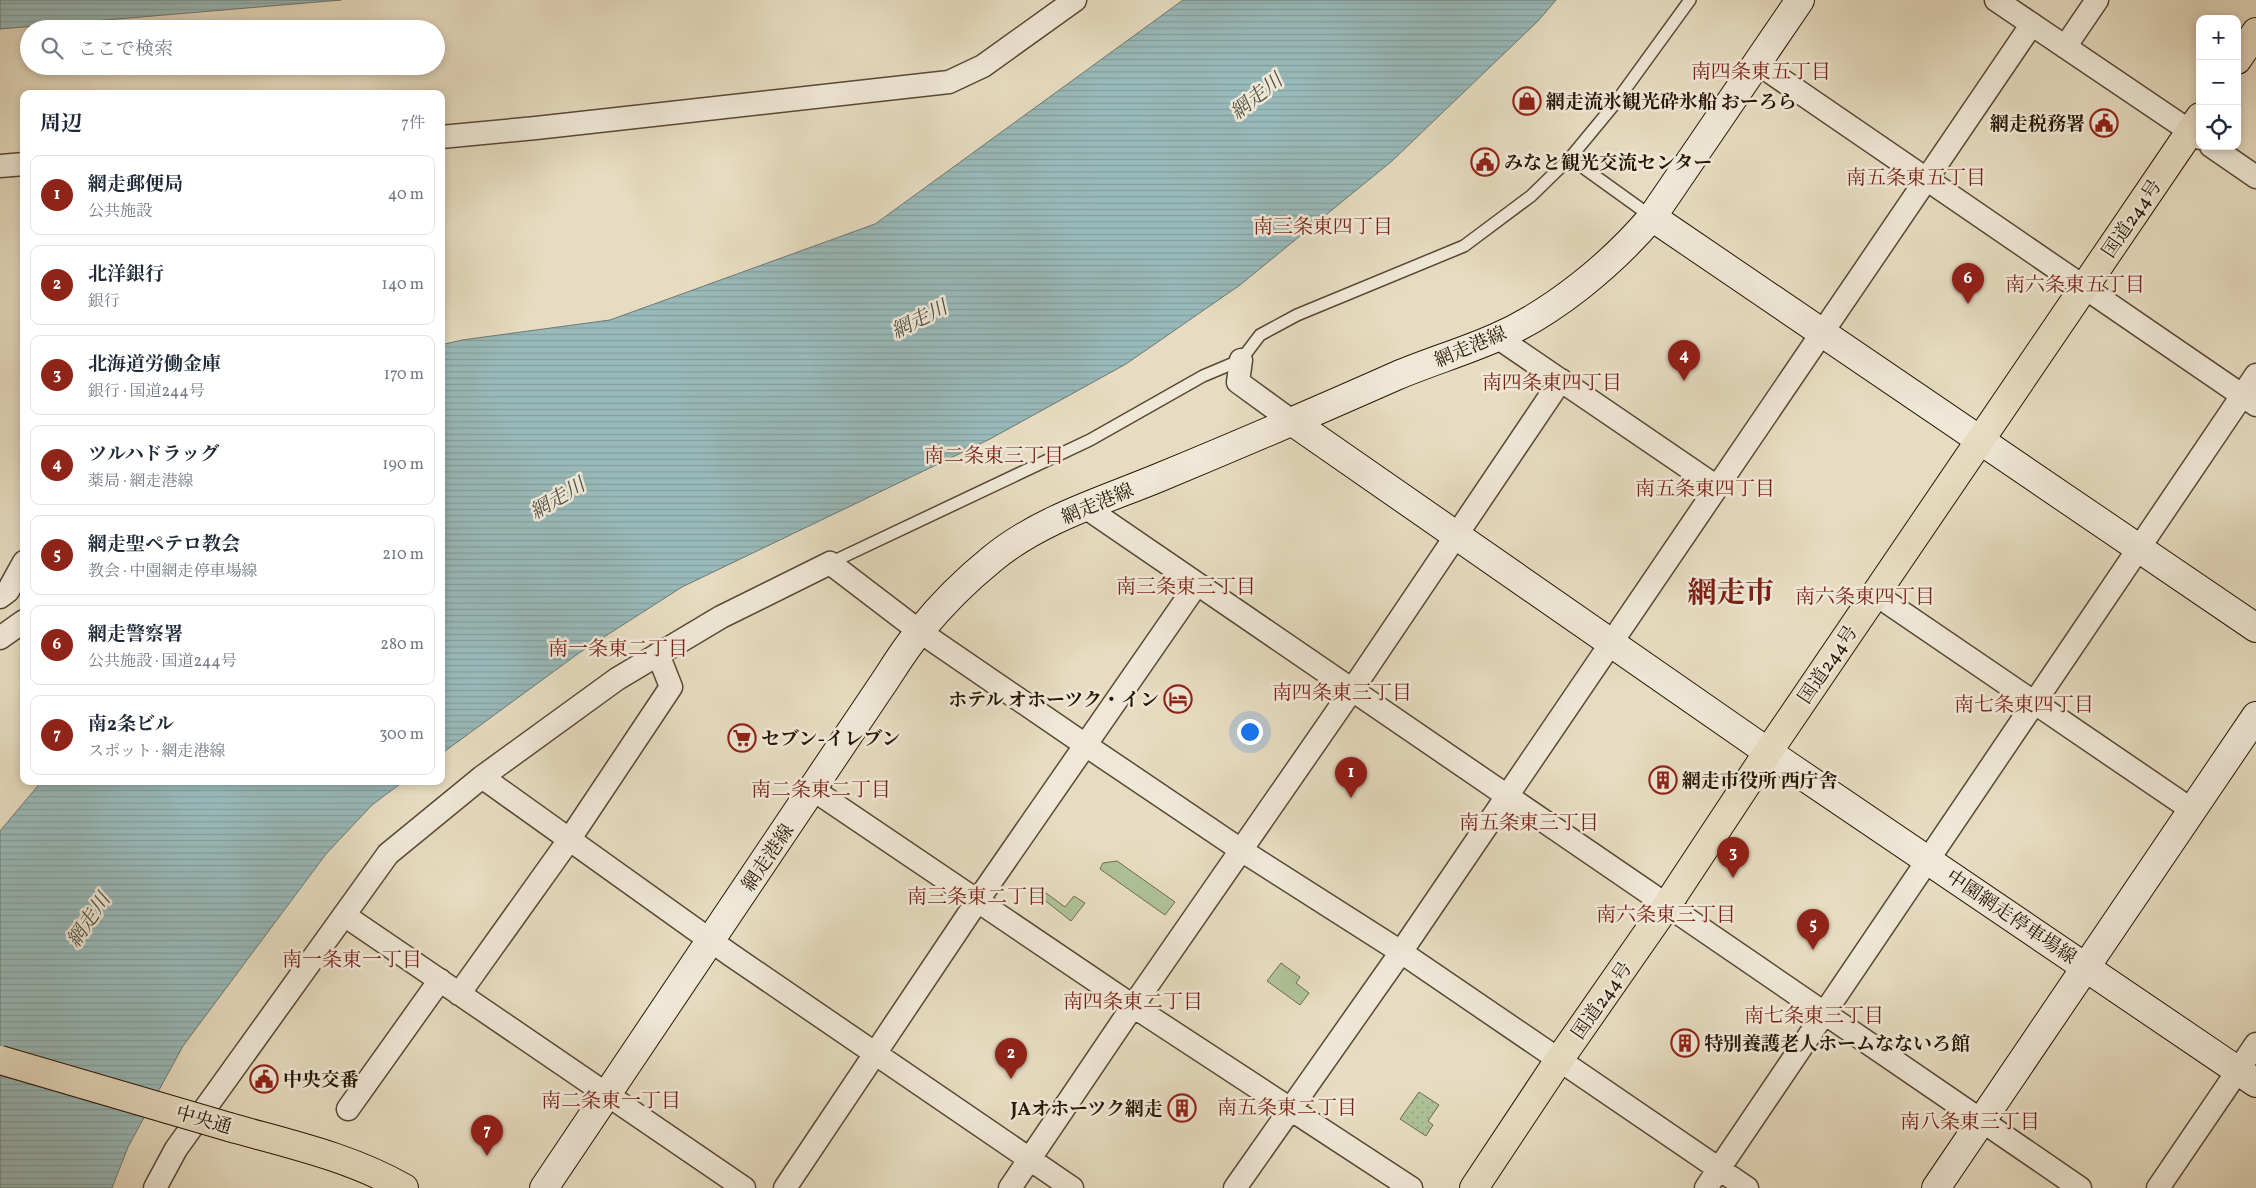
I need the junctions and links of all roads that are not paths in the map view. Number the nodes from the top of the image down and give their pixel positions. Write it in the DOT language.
graph roads {
  1 [pos="1075,0"];
  2 [pos="1690,0"];
  3 [pos="1800,0"];
  4 [pos="1996,0"];
  5 [pos="2097,0"];
  6 [pos="2032,24"];
  7 [pos="2256,32"];
  8 [pos="2065,47"];
  9 [pos="2241,54"];
  10 [pos="1757,63"];
  11 [pos="2196,130"];
  12 [pos="445,137"];
  13 [pos="2196,138"];
  14 [pos="2222,150"];
  15 [pos="1570,158"];
  16 [pos="20,164"];
  17 [pos="0,166"];
  18 [pos="2256,177"];
  19 [pos="1927,179"];
  20 [pos="1652,217"];
  21 [pos="2084,287"];
  22 [pos="1821,334"];
  23 [pos="1497,337"];
  24 [pos="1241,360"];
  25 [pos="2256,375"];
  26 [pos="1561,380"];
  27 [pos="2249,400"];
  28 [pos="1293,422"];
  29 [pos="1980,440"];
  30 [pos="1717,487"];
  31 [pos="1085,507"];
  32 [pos="1456,536"];
  33 [pos="2139,548"];
  34 [pos="830,563"];
  35 [pos="20,569"];
  36 [pos="1197,584"];
  37 [pos="1875,594"];
  38 [pos="0,597"];
  39 [pos="20,624"];
  40 [pos="2256,628"];
  41 [pos="919,631"];
  42 [pos="0,638"];
  43 [pos="1610,643"];
  44 [pos="658,654"];
  45 [pos="1352,690"];
  46 [pos="2034,702"];
  47 [pos="2256,716"];
  48 [pos="1084,744"];
  49 [pos="1768,752"];
  50 [pos="482,777"];
  51 [pos="812,789"];
  52 [pos="1507,796"];
  53 [pos="2192,810"];
  54 [pos="569,840"];
  55 [pos="1241,850"];
  56 [pos="1928,859"];
  57 [pos="978,900"];
  58 [pos="1667,905"];
  59 [pos="344,915"];
  60 [pos="711,941"];
  61 [pos="1401,952"];
  62 [pos="2087,967"];
  63 [pos="440,980"];
  64 [pos="459,994"];
  65 [pos="1133,1006"];
  66 [pos="1824,1013"];
  67 [pos="2256,1044"];
  68 [pos="874,1055"];
  69 [pos="0,1060"];
  70 [pos="1559,1060"];
  71 [pos="2247,1076"];
  72 [pos="607,1095"];
  73 [pos="348,1110"];
  74 [pos="1290,1110"];
  75 [pos="1982,1121"];
  76 [pos="1029,1160"];
  77 [pos="1719,1169"];
  78 [pos="154,1188"];
  79 [pos="404,1188"];
  80 [pos="544,1188"];
  81 [pos="744,1188"];
  82 [pos="785,1188"];
  83 [pos="1010,1188"];
  84 [pos="1072,1188"];
  85 [pos="1235,1188"];
  86 [pos="1410,1188"];
  87 [pos="1474,1188"];
  88 [pos="1706,1188"];
  89 [pos="1747,1188"];
  90 [pos="1936,1188"];
  91 [pos="2080,1188"];
  92 [pos="2158,1188"];
  1 -- 12 [label="street"];
  2 -- 15 [label="lane"];
  3 -- 10 [label="main road, 網走港線"];
  4 -- 6 [label="street"];
  5 -- 8 [label="street"];
  6 -- 8 [label="street"];
  6 -- 19 [label="street"];
  7 -- 9 [label="highway"];
  8 -- 11 [label="street"];
  10 -- 19 [label="street"];
  10 -- 20 [label="main road, 網走港線"];
  13 -- 21 [label="highway, 国道244号"];
  14 -- 18 [label="street"];
  15 -- 20 [label="lane"];
  15 -- 24 [label="lane"];
  16 -- 17 [label="street"];
  19 -- 21 [label="street"];
  19 -- 22 [label="street"];
  20 -- 22 [label="main road"];
  20 -- 23 [label="main road, 網走港線"];
  21 -- 27 [label="street"];
  21 -- 29 [label="highway, 国道244号"];
  22 -- 29 [label="main road"];
  22 -- 30 [label="street"];
  23 -- 26 [label="street"];
  23 -- 28 [label="main road, 網走港線"];
  24 -- 28 [label="street"];
  24 -- 34 [label="lane"];
  25 -- 27 [label="street"];
  26 -- 30 [label="street"];
  26 -- 32 [label="street"];
  27 -- 33 [label="street"];
  28 -- 31 [label="main road, 網走港線"];
  28 -- 32 [label="main road, 中園網走停車場線"];
  29 -- 33 [label="main road"];
  29 -- 37 [label="highway, 国道244号"];
  30 -- 43 [label="street"];
  31 -- 36 [label="street"];
  31 -- 41 [label="main road, 網走港線"];
  32 -- 43 [label="main road, 中園網走停車場線"];
  32 -- 45 [label="street"];
  33 -- 40 [label="main road"];
  33 -- 46 [label="street"];
  34 -- 41 [label="street"];
  34 -- 44 [label="street"];
  35 -- 38 [label="street"];
  36 -- 45 [label="street"];
  36 -- 48 [label="street"];
  37 -- 46 [label="street"];
  37 -- 49 [label="highway, 国道244号"];
  39 -- 42 [label="street"];
  41 -- 48 [label="street"];
  41 -- 51 [label="main road, 網走港線"];
  43 -- 49 [label="main road, 中園網走停車場線"];
  43 -- 52 [label="street"];
  44 -- 50 [label="street"];
  44 -- 54 [label="street"];
  45 -- 52 [label="street"];
  45 -- 55 [label="street"];
  46 -- 53 [label="street"];
  46 -- 56 [label="street"];
  47 -- 53 [label="main road"];
  48 -- 55 [label="street"];
  48 -- 57 [label="street"];
  49 -- 56 [label="main road, 中園網走停車場線"];
  49 -- 58 [label="highway, 国道244号"];
  50 -- 54 [label="street"];
  50 -- 59 [label="street"];
  51 -- 57 [label="street"];
  51 -- 60 [label="main road, 網走港線"];
  52 -- 58 [label="street"];
  52 -- 61 [label="street"];
  53 -- 62 [label="main road"];
  54 -- 60 [label="street"];
  54 -- 64 [label="street"];
  55 -- 61 [label="street"];
  55 -- 65 [label="street"];
  56 -- 62 [label="main road, 中園網走停車場線"];
  56 -- 66 [label="street"];
  57 -- 65 [label="street"];
  57 -- 68 [label="street"];
  58 -- 66 [label="street"];
  58 -- 70 [label="highway, 国道244号"];
  59 -- 63 [label="street"];
  59 -- 78 [label="street"];
  60 -- 68 [label="street"];
  60 -- 72 [label="main road, 網走港線"];
  61 -- 70 [label="street"];
  61 -- 74 [label="street"];
  62 -- 71 [label="main road, 中園網走停車場線"];
  62 -- 75 [label="main road"];
  63 -- 64 [label="street"];
  63 -- 73 [label="street"];
  64 -- 72 [label="street"];
  65 -- 74 [label="street"];
  65 -- 76 [label="street"];
  66 -- 75 [label="street"];
  66 -- 77 [label="street"];
  67 -- 71 [label="street"];
  68 -- 76 [label="street"];
  68 -- 82 [label="street"];
  69 -- 79 [label="highway, 中央通, bridge"];
  70 -- 77 [label="street"];
  70 -- 87 [label="highway, 国道244号"];
  71 -- 92 [label="street"];
  72 -- 80 [label="main road, 網走港線"];
  72 -- 81 [label="street"];
  74 -- 85 [label="street"];
  74 -- 86 [label="street"];
  75 -- 90 [label="main road"];
  75 -- 91 [label="street"];
  76 -- 83 [label="street"];
  76 -- 84 [label="street"];
  77 -- 88 [label="street"];
  77 -- 89 [label="street"];
}
